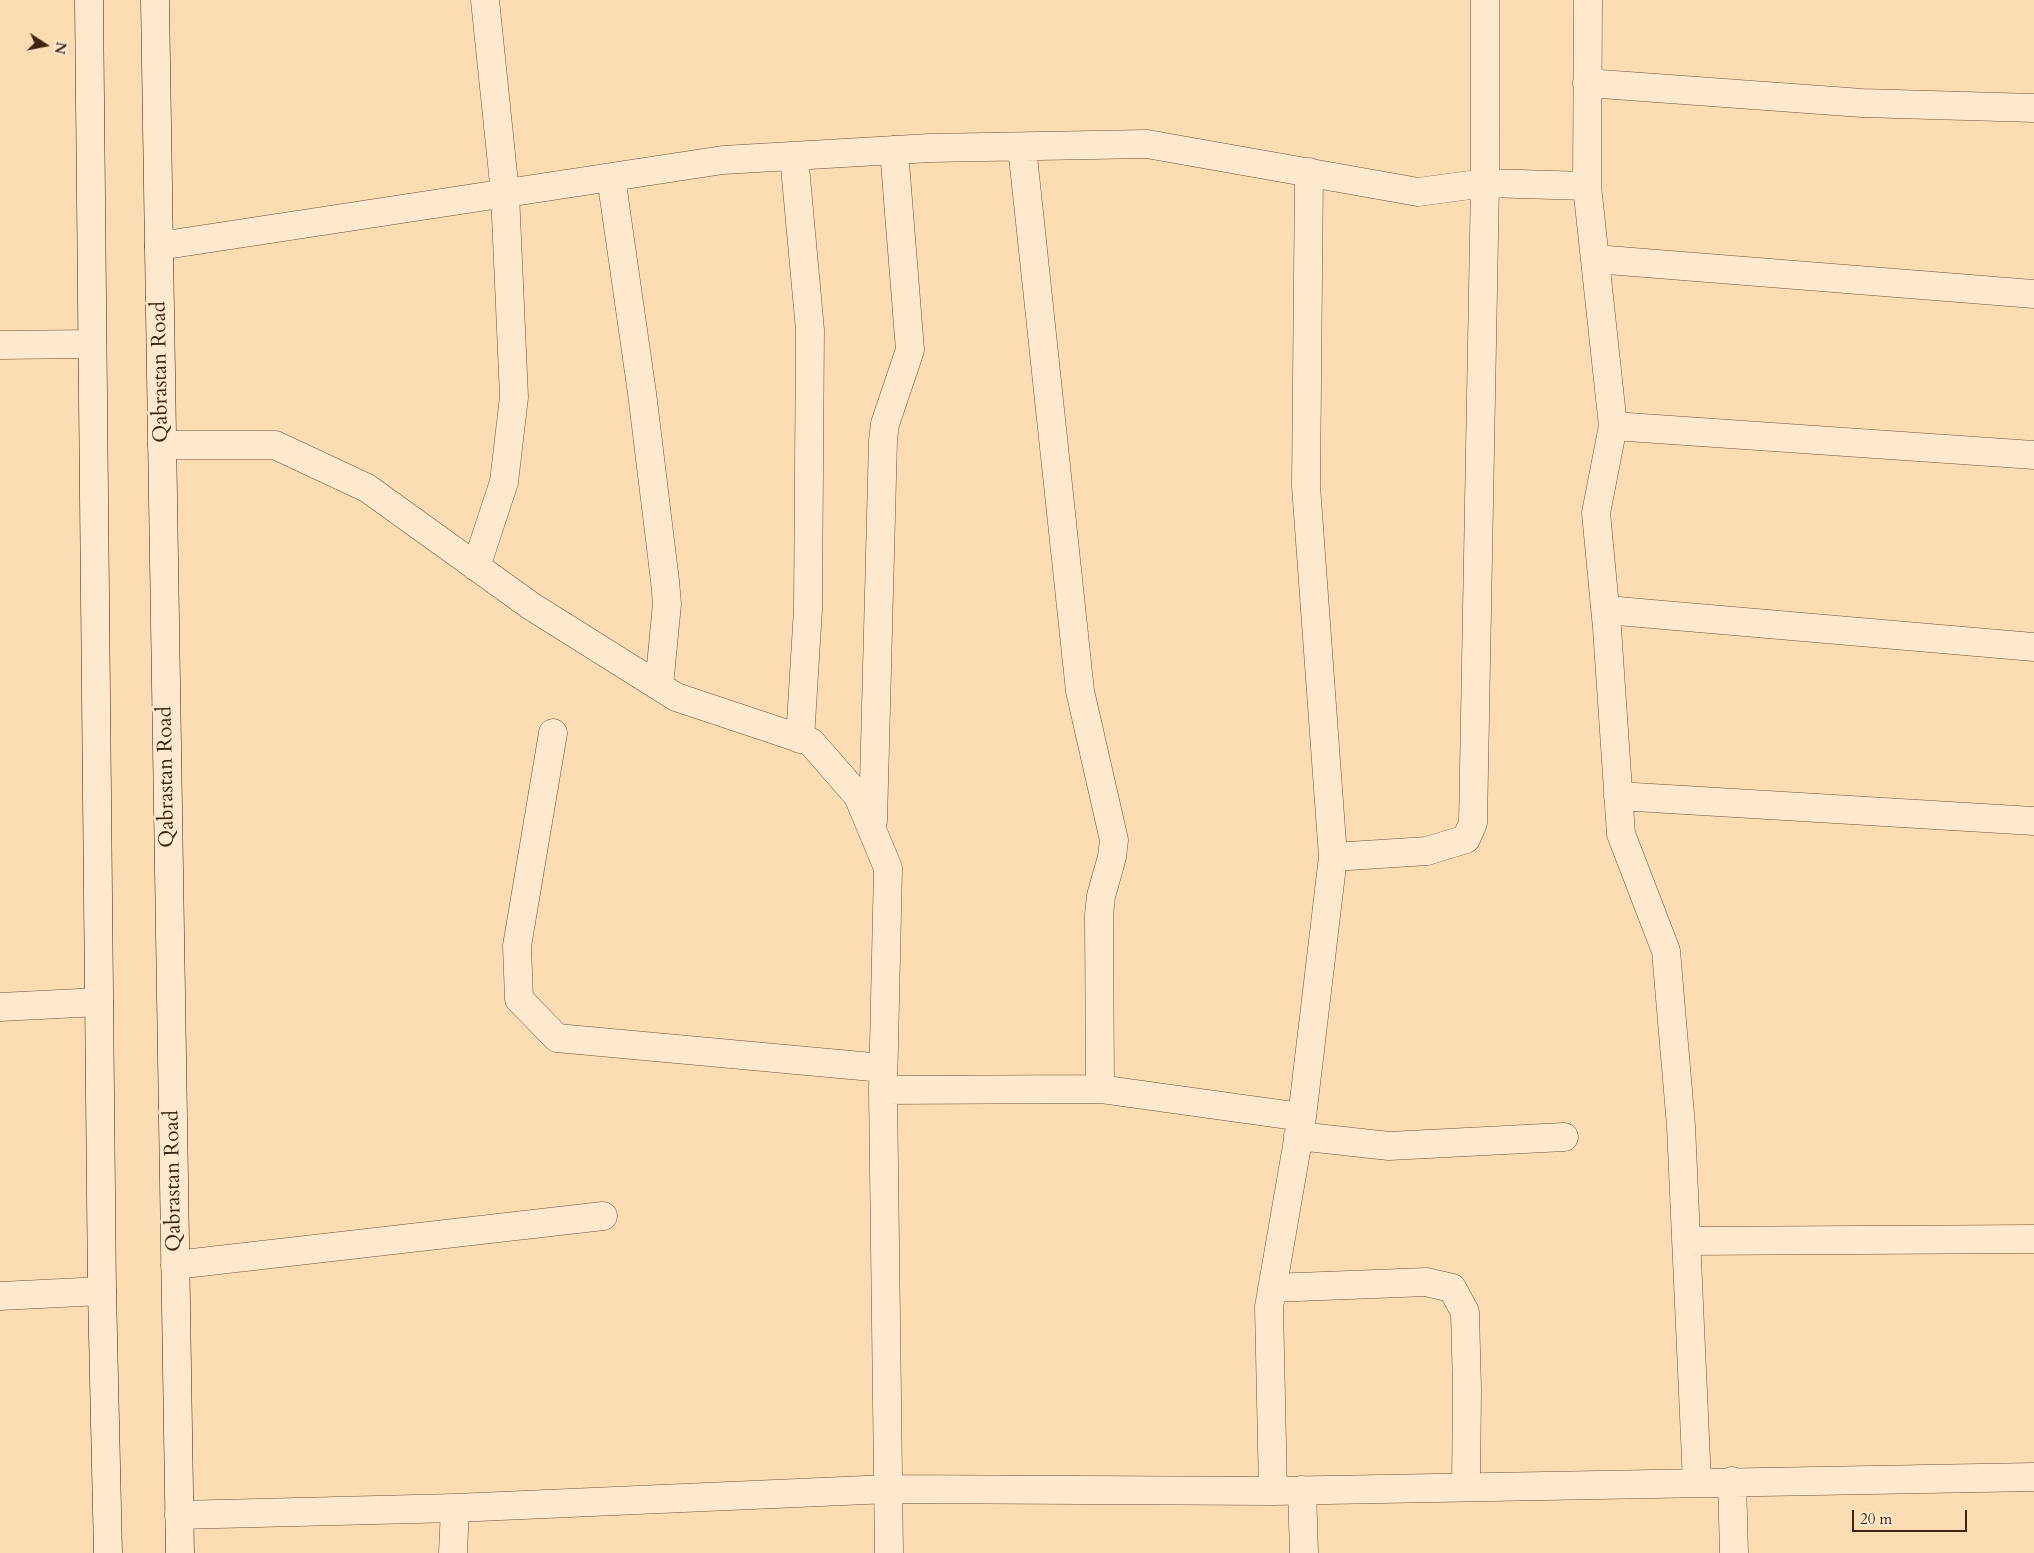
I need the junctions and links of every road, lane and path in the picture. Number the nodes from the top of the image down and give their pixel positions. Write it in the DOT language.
graph roads {
  1 [pos="89,0"];
  2 [pos="155,0"];
  3 [pos="485,0"];
  4 [pos="1485,0"];
  5 [pos="1588,0"];
  6 [pos="1587,83"];
  7 [pos="2034,108"];
  8 [pos="1022,147"];
  9 [pos="894,150"];
  10 [pos="794,156"];
  11 [pos="1309,172"];
  12 [pos="611,177"];
  13 [pos="1485,183"];
  14 [pos="1587,186"];
  15 [pos="504,193"];
  16 [pos="159,246"];
  17 [pos="1594,259"];
  18 [pos="2034,294"];
  19 [pos="92,344"];
  20 [pos="0,345"];
  21 [pos="1613,426"];
  22 [pos="162,445"];
  23 [pos="2034,456"];
  24 [pos="476,567"];
  25 [pos="1606,610"];
  26 [pos="2034,646"];
  27 [pos="660,686"];
  28 [pos="554,734"];
  29 [pos="800,739"];
  30 [pos="1618,796"];
  31 [pos="2034,821"];
  32 [pos="873,833"];
  33 [pos="1333,857"];
  34 [pos="99,1002"];
  35 [pos="0,1007"];
  36 [pos="883,1079"];
  37 [pos="1100,1089"];
  38 [pos="1300,1127"];
  39 [pos="1564,1137"];
  40 [pos="603,1216"];
  41 [pos="2034,1239"];
  42 [pos="1686,1241"];
  43 [pos="175,1265"];
  44 [pos="1272,1288"];
  45 [pos="102,1291"];
  46 [pos="0,1296"];
  47 [pos="2034,1477"];
  48 [pos="1732,1481"];
  49 [pos="1697,1482"];
  50 [pos="1466,1487"];
  51 [pos="889,1489"];
  52 [pos="1302,1490"];
  53 [pos="1273,1491"];
  54 [pos="455,1508"];
  55 [pos="179,1515"];
  56 [pos="108,1553"];
  57 [pos="180,1553"];
  58 [pos="453,1553"];
  59 [pos="889,1553"];
  60 [pos="1304,1553"];
  61 [pos="1734,1553"];
  1 -- 19 [label="street"];
  2 -- 16 [label="street, Qabrastan Road"];
  3 -- 15 [label="street"];
  4 -- 13 [label="street"];
  5 -- 6 [label="street"];
  6 -- 7 [label="street"];
  6 -- 14 [label="street"];
  8 -- 9 [label="street"];
  8 -- 11 [label="street"];
  8 -- 37 [label="street"];
  9 -- 10 [label="street"];
  9 -- 32 [label="street"];
  10 -- 12 [label="street"];
  10 -- 29 [label="street"];
  11 -- 13 [label="street"];
  11 -- 33 [label="street"];
  12 -- 15 [label="street"];
  12 -- 27 [label="street"];
  13 -- 14 [label="street"];
  13 -- 33 [label="street"];
  14 -- 17 [label="street"];
  15 -- 16 [label="street"];
  15 -- 24 [label="street"];
  16 -- 22 [label="street, Qabrastan Road"];
  17 -- 18 [label="street"];
  17 -- 21 [label="street"];
  19 -- 20 [label="street"];
  19 -- 34 [label="street"];
  21 -- 23 [label="street"];
  21 -- 25 [label="street"];
  22 -- 24 [label="street"];
  22 -- 43 [label="street, Qabrastan Road"];
  24 -- 27 [label="street"];
  25 -- 26 [label="street"];
  25 -- 30 [label="street"];
  27 -- 29 [label="street"];
  28 -- 36 [label="street"];
  29 -- 32 [label="street"];
  30 -- 31 [label="street"];
  30 -- 42 [label="street"];
  32 -- 36 [label="street"];
  33 -- 38 [label="street"];
  34 -- 35 [label="street"];
  34 -- 45 [label="street"];
  36 -- 37 [label="street"];
  36 -- 51 [label="street"];
  37 -- 38 [label="street"];
  38 -- 39 [label="street"];
  38 -- 44 [label="street"];
  40 -- 43 [label="street"];
  41 -- 42 [label="street"];
  42 -- 49 [label="street"];
  43 -- 55 [label="street, Qabrastan Road"];
  44 -- 50 [label="street"];
  44 -- 53 [label="street"];
  45 -- 46 [label="street"];
  45 -- 56 [label="street"];
  47 -- 48 [label="street"];
  48 -- 49 [label="street"];
  48 -- 61 [label="street"];
  49 -- 50 [label="street"];
  50 -- 52 [label="street"];
  51 -- 53 [label="street"];
  51 -- 54 [label="street"];
  51 -- 59 [label="street"];
  52 -- 53 [label="street"];
  52 -- 60 [label="street"];
  54 -- 55 [label="street"];
  54 -- 58 [label="street"];
  55 -- 57 [label="street, Qabrastan Road"];
}
